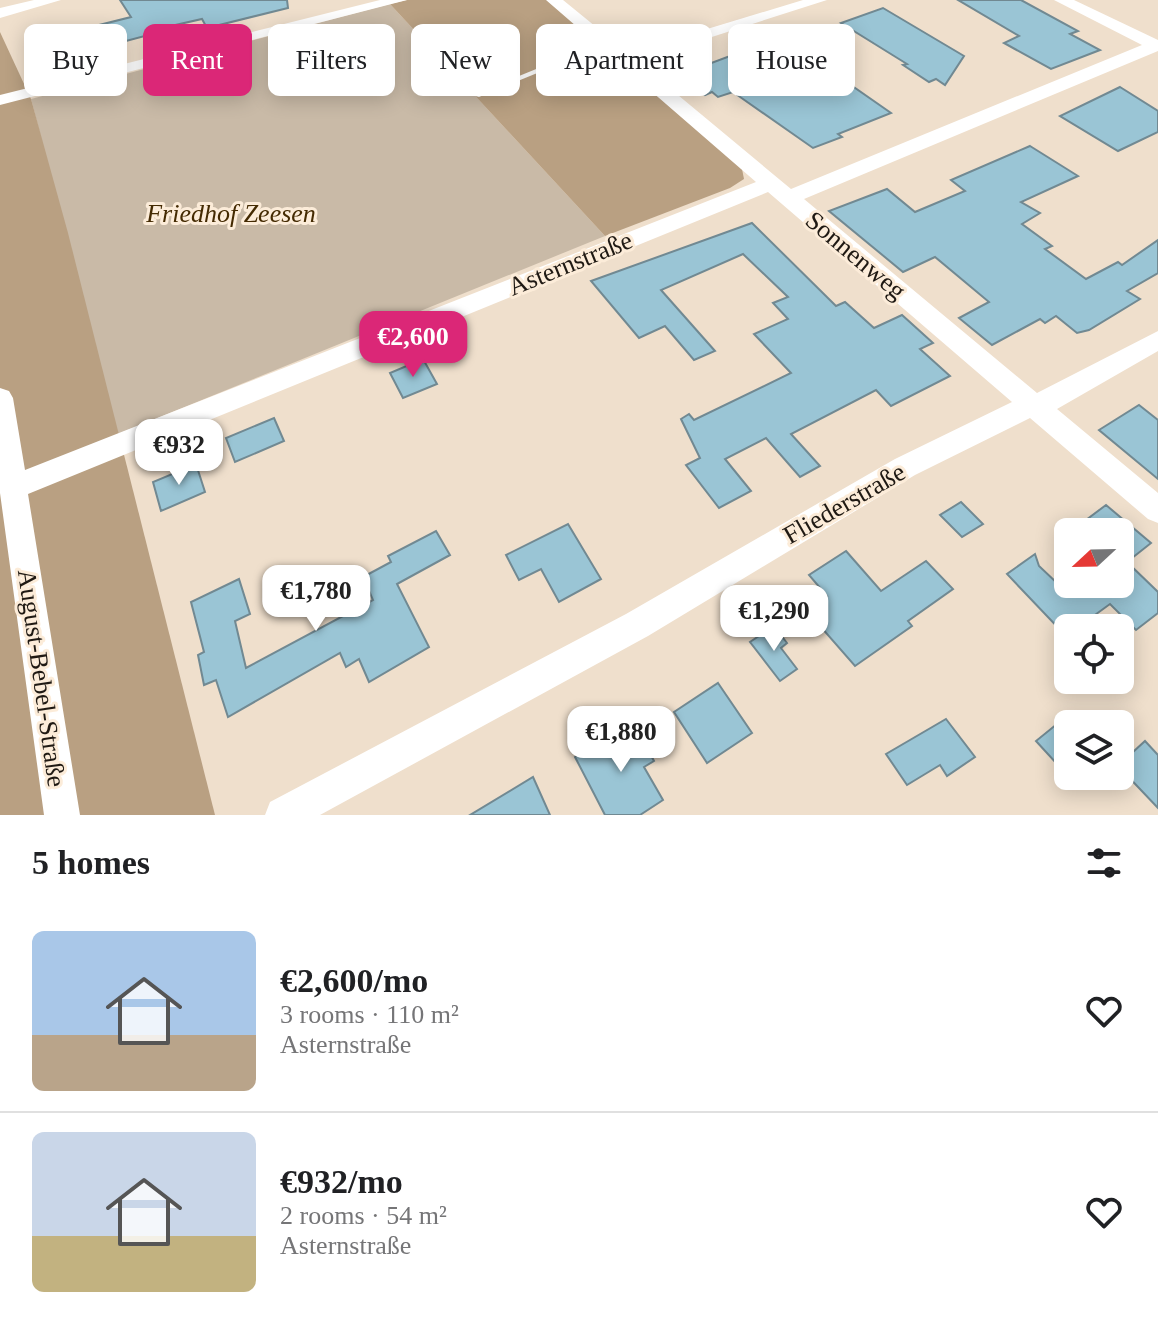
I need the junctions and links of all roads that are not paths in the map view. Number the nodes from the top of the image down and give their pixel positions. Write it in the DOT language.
graph roads {
  1 [pos="53,0"];
  2 [pos="399,0"];
  3 [pos="554,0"];
  4 [pos="819,0"];
  5 [pos="1062,0"];
  6 [pos="0,13"];
  7 [pos="582,24"];
  8 [pos="712,33"];
  9 [pos="1157,45"];
  10 [pos="667,96"];
  11 [pos="0,100"];
  12 [pos="779,191"];
  13 [pos="1158,340"];
  14 [pos="0,398"];
  15 [pos="1033,404"];
  16 [pos="14,487"];
  17 [pos="1158,510"];
  18 [pos="62,815"];
  19 [pos="283,815"];
  1 -- 6 [label="street"];
  2 -- 11 [label="street"];
  3 -- 7 [label="street, Sonnenweg"];
  4 -- 8 [label="street"];
  5 -- 9 [label="street"];
  9 -- 12 [label="street, Asternstraße"];
  10 -- 12 [label="street, Sonnenweg"];
  12 -- 15 [label="street, Sonnenweg"];
  12 -- 16 [label="street, Asternstraße"];
  13 -- 15 [label="street, Fliederstraße"];
  14 -- 16 [label="street, August-Bebel-Straße"];
  15 -- 17 [label="street, Sonnenweg"];
  15 -- 19 [label="street, Fliederstraße"];
  16 -- 18 [label="street, August-Bebel-Straße"];
}
